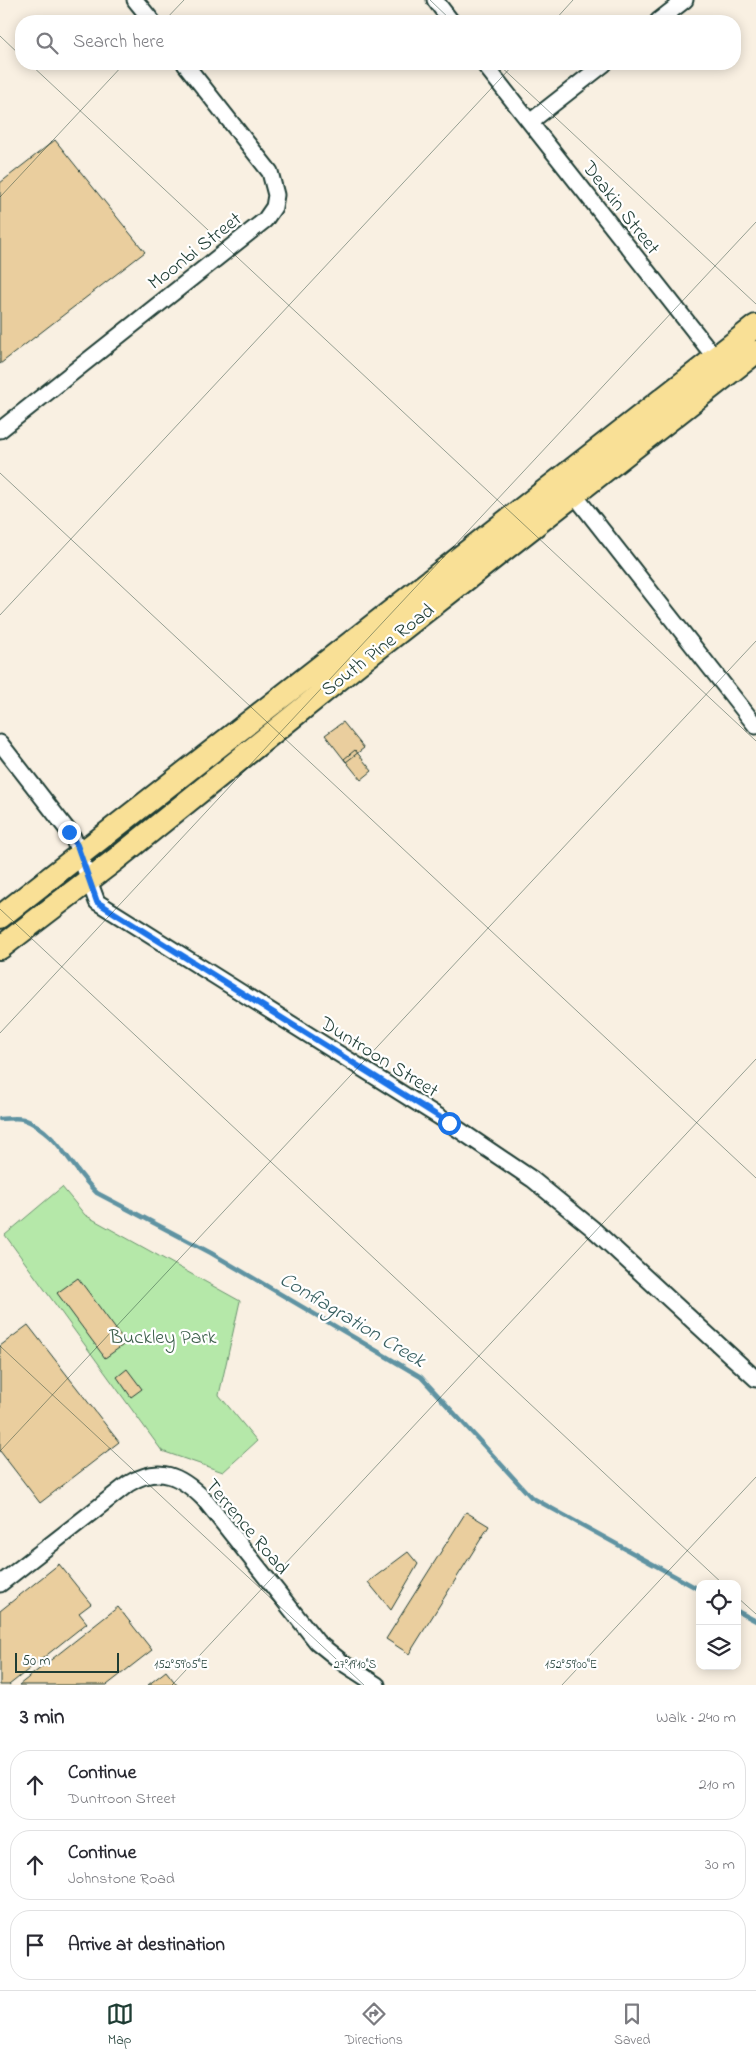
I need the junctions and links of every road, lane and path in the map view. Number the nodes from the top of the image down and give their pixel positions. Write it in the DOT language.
graph roads {
  1 [pos="135,0"];
  2 [pos="434,0"];
  3 [pos="686,0"];
  4 [pos="147,15"];
  5 [pos="446,15"];
  6 [pos="666,15"];
  7 [pos="190,70"];
  8 [pos="489,70"];
  9 [pos="596,70"];
  10 [pos="530,122"];
  11 [pos="756,326"];
  12 [pos="756,352"];
  13 [pos="722,366"];
  14 [pos="0,430"];
  15 [pos="568,487"];
  16 [pos="756,726"];
  17 [pos="0,742"];
  18 [pos="80,855"];
  19 [pos="88,880"];
  20 [pos="0,917"];
  21 [pos="0,948"];
  22 [pos="756,1379"];
  23 [pos="0,1584"];
  24 [pos="377,1685"];
  1 -- 4 [label="street"];
  2 -- 5 [label="street"];
  3 -- 6 [label="street"];
  7 -- 14 [label="street, Moonbi Street"];
  8 -- 10 [label="street, Deakin Street"];
  9 -- 10 [label="street"];
  10 -- 13 [label="street, Deakin Street"];
  11 -- 13 [label="highway, South Pine Road"];
  12 -- 13 [label="highway, South Pine Road"];
  13 -- 15 [label="highway, South Pine Road"];
  15 -- 16 [label="street"];
  15 -- 18 [label="highway, South Pine Road"];
  15 -- 19 [label="highway, South Pine Road"];
  17 -- 18 [label="street, Duntroon Street"];
  18 -- 19 [label="street, Duntroon Street"];
  18 -- 20 [label="highway, South Pine Road"];
  19 -- 21 [label="highway, South Pine Road"];
  19 -- 22 [label="street, Duntroon Street"];
  23 -- 24 [label="street, Terrence Road"];
}
